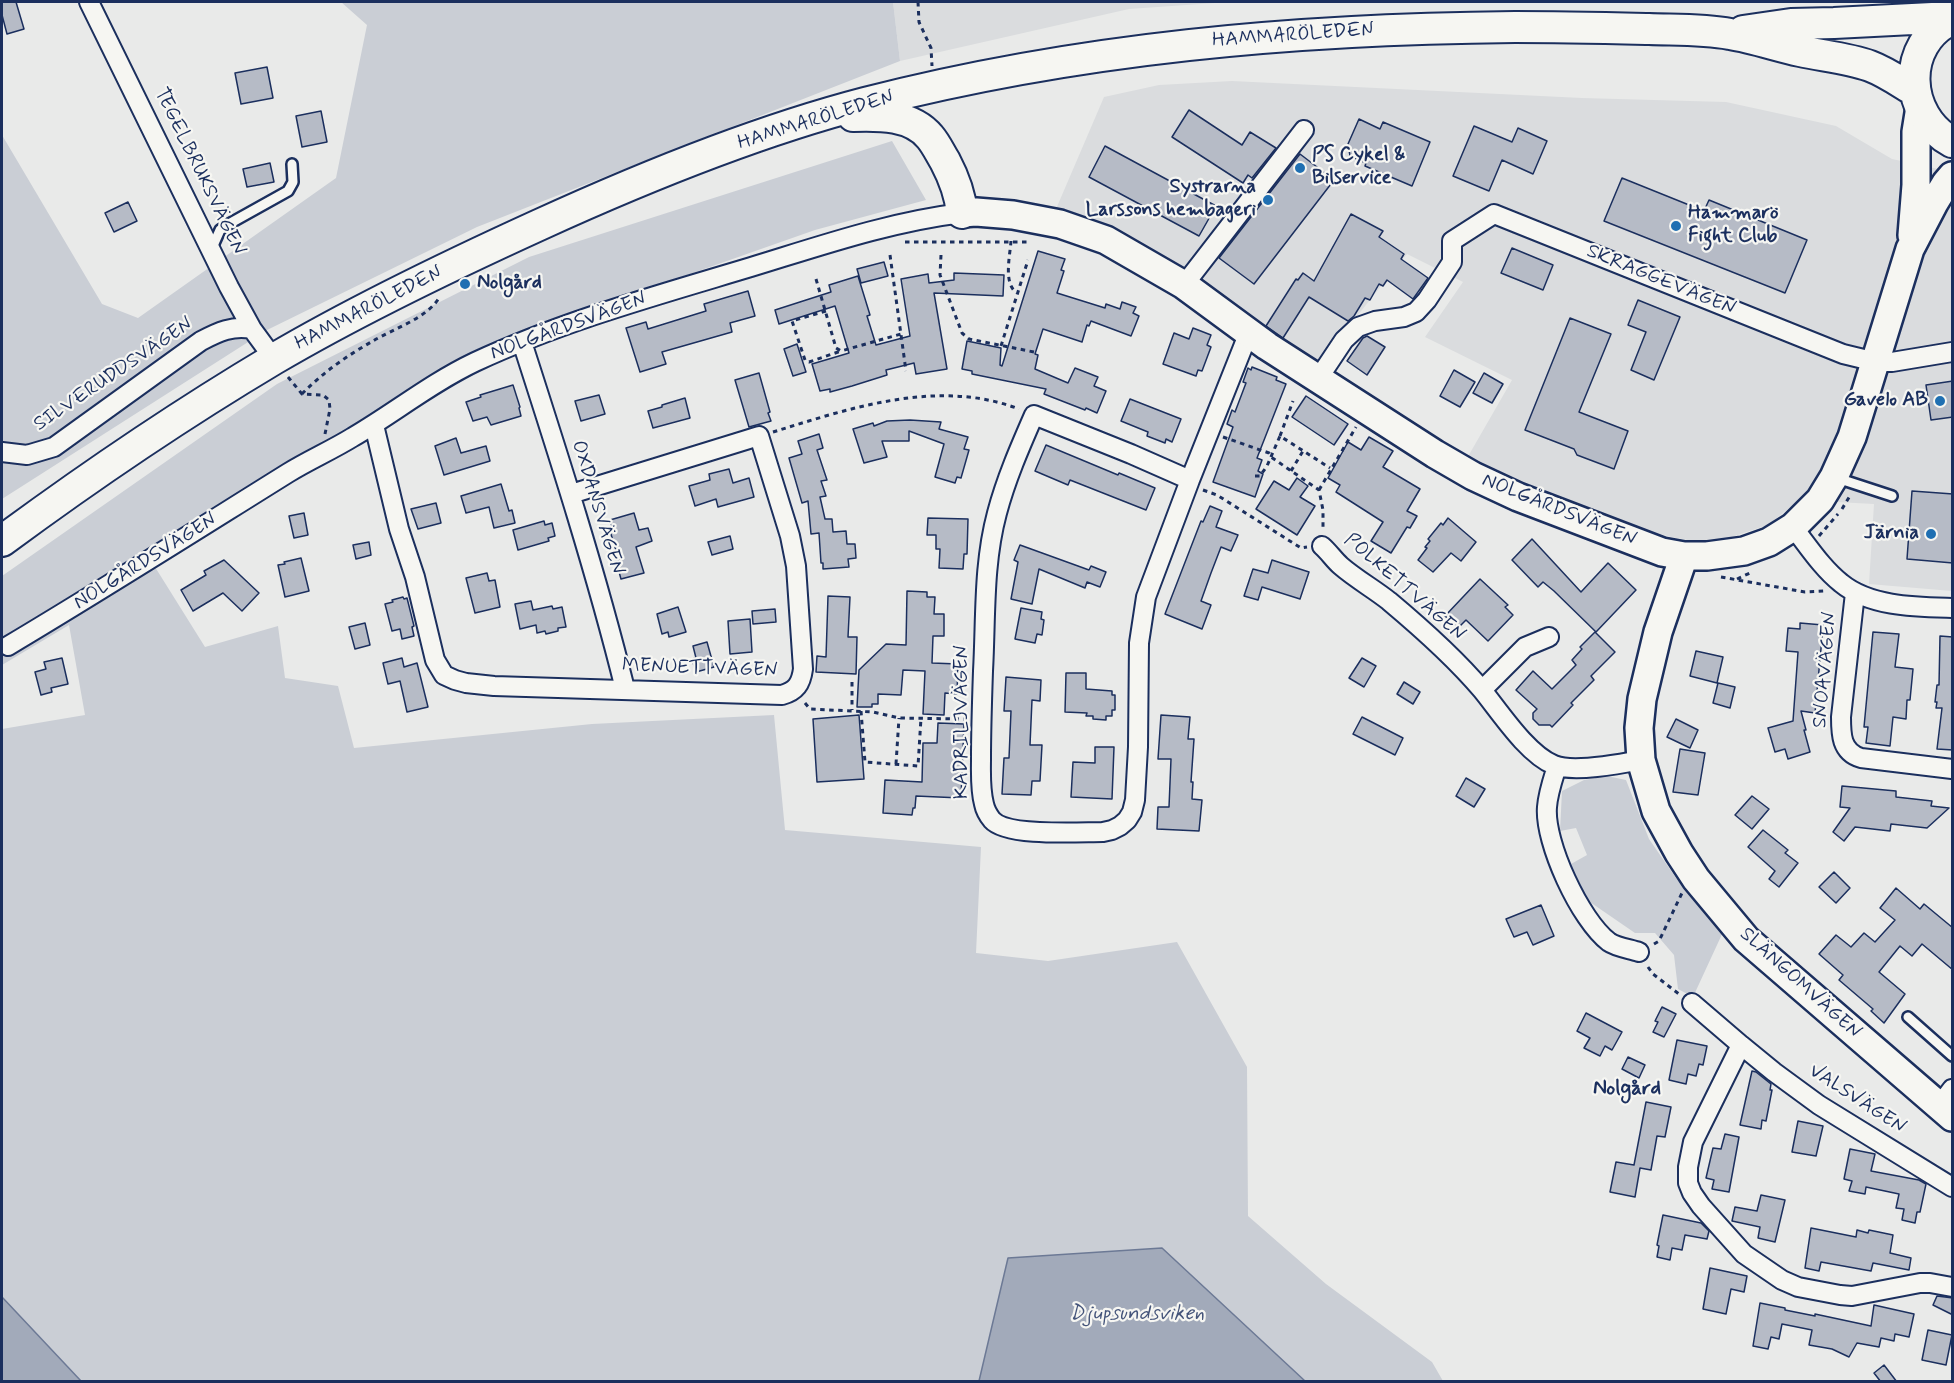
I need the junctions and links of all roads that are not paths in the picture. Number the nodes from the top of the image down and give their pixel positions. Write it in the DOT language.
graph roads {
  1 [pos="89,2"];
  2 [pos="1953,18"];
  3 [pos="1728,33"];
  4 [pos="1917,99"];
  5 [pos="814,119"];
  6 [pos="1304,130"];
  7 [pos="1953,142"];
  8 [pos="292,164"];
  9 [pos="1953,176"];
  10 [pos="962,213"];
  11 [pos="212,248"];
  12 [pos="1910,249"];
  13 [pos="1184,285"];
  14 [pos="252,328"];
  15 [pos="1250,334"];
  16 [pos="522,342"];
  17 [pos="1953,352"];
  18 [pos="274,359"];
  19 [pos="1876,362"];
  20 [pos="1318,379"];
  21 [pos="374,425"];
  22 [pos="2,452"];
  23 [pos="1834,477"];
  24 [pos="1190,480"];
  25 [pos="571,494"];
  26 [pos="1892,496"];
  27 [pos="1793,527"];
  28 [pos="2,542"];
  29 [pos="1322,546"];
  30 [pos="1684,556"];
  31 [pos="1849,589"];
  32 [pos="1953,608"];
  33 [pos="1549,637"];
  34 [pos="8,646"];
  35 [pos="625,689"];
  36 [pos="1482,690"];
  37 [pos="1641,760"];
  38 [pos="1557,766"];
  39 [pos="1953,769"];
  40 [pos="1639,952"];
  41 [pos="1692,1004"];
  42 [pos="1908,1017"];
  43 [pos="1741,1045"];
  44 [pos="1953,1056"];
  45 [pos="1948,1104"];
  46 [pos="1953,1187"];
  47 [pos="1953,1287"];
  1 -- 11 [label="street, TEGELBRUKSVÄGEN"];
  2 -- 3 [label="main road, HAMMARÖLEDEN"];
  2 -- 4 [label="main road"];
  3 -- 4 [label="main road, HAMMARÖLEDEN"];
  3 -- 5 [label="main road, HAMMARÖLEDEN"];
  4 -- 7 [label="main road"];
  4 -- 12 [label="street"];
  5 -- 10 [label="main road"];
  5 -- 18 [label="main road, HAMMARÖLEDEN"];
  6 -- 13 [label="street"];
  8 -- 11 [label="lane"];
  9 -- 12 [label="street"];
  10 -- 13 [label="street, NOLGÅRDSVÄGEN"];
  10 -- 16 [label="street, NOLGÅRDSVÄGEN"];
  11 -- 14 [label="street, TEGELBRUKSVÄGEN"];
  12 -- 19 [label="street"];
  13 -- 15 [label="street, NOLGÅRDSVÄGEN"];
  14 -- 18 [label="street, TEGELBRUKSVÄGEN"];
  14 -- 22 [label="street, SILVERUDDSVÄGEN"];
  15 -- 20 [label="street, NOLGÅRDSVÄGEN"];
  15 -- 24 [label="street, KADRILJVÄGEN"];
  16 -- 21 [label="street, NOLGÅRDSVÄGEN"];
  16 -- 25 [label="street, OXDANSVÄGEN"];
  17 -- 19 [label="street, SKRAGGEVÄGEN"];
  18 -- 28 [label="main road, HAMMARÖLEDEN"];
  19 -- 20 [label="street, SKRAGGEVÄGEN"];
  19 -- 23 [label="street"];
  20 -- 30 [label="street, NOLGÅRDSVÄGEN"];
  21 -- 34 [label="street, NOLGÅRDSVÄGEN"];
  21 -- 35 [label="street, MENUETTVÄGEN"];
  23 -- 26 [label="lane"];
  23 -- 27 [label="street"];
  24 -- 24 [label="street, KADRILJVÄGEN"];
  25 -- 35 [label="street, OXDANSVÄGEN"];
  25 -- 35 [label="street, MENUETTVÄGEN"];
  27 -- 30 [label="street, NOLGÅRDSVÄGEN"];
  27 -- 31 [label="street"];
  29 -- 36 [label="street, POLKETTVÄGEN"];
  30 -- 37 [label="street, SLÄNGOMVÄGEN"];
  31 -- 32 [label="street"];
  31 -- 39 [label="street, SNOAVÄGEN"];
  33 -- 36 [label="street"];
  36 -- 38 [label="street, POLKETTVÄGEN"];
  37 -- 38 [label="street"];
  37 -- 45 [label="street, SLÄNGOMVÄGEN"];
  38 -- 40 [label="street"];
  41 -- 43 [label="street, VALSVÄGEN"];
  42 -- 44 [label="lane"];
  43 -- 46 [label="street, VALSVÄGEN"];
  43 -- 47 [label="street"];
}
